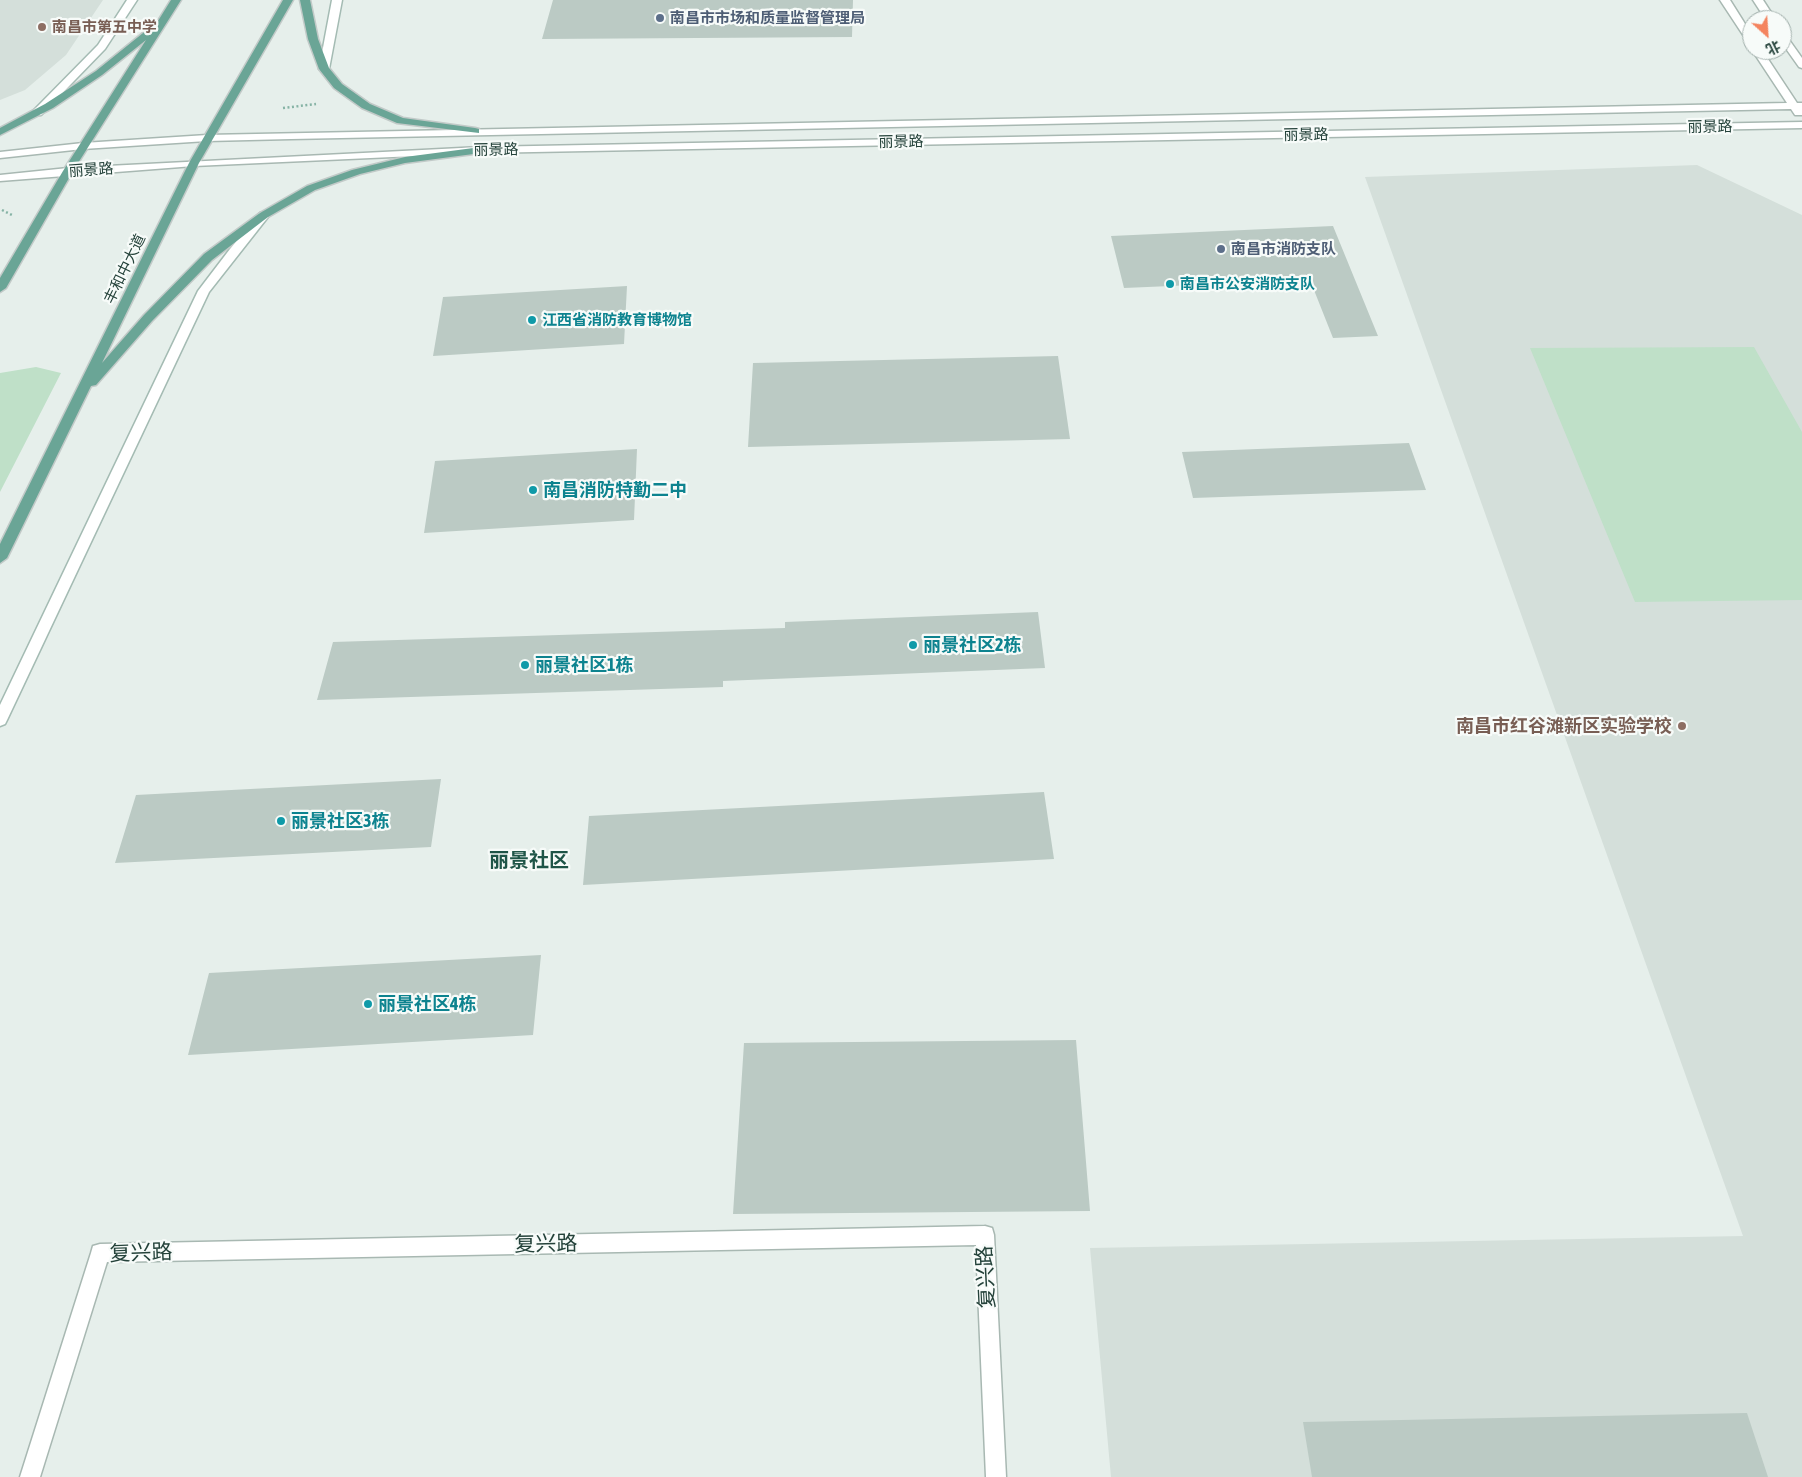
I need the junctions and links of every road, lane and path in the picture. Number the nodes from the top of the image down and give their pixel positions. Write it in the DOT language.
graph roads {
  1 [pos="132,0"];
  2 [pos="176,0"];
  3 [pos="288,0"];
  4 [pos="304,0"];
  5 [pos="337,0"];
  6 [pos="1724,0"];
  7 [pos="162,22"];
  8 [pos="1742,27"];
  9 [pos="1792,51"];
  10 [pos="1764,60"];
  11 [pos="1802,66"];
  12 [pos="324,69"];
  13 [pos="324,103"];
  14 [pos="1798,106"];
  15 [pos="283,108"];
  16 [pos="37,113"];
  17 [pos="1802,117"];
  18 [pos="1802,125"];
  19 [pos="475,131"];
  20 [pos="0,132"];
  21 [pos="207,138"];
  22 [pos="83,146"];
  23 [pos="481,150"];
  24 [pos="0,155"];
  25 [pos="194,163"];
  26 [pos="68,171"];
  27 [pos="0,178"];
  28 [pos="264,215"];
  29 [pos="0,288"];
  30 [pos="78,398"];
  31 [pos="0,558"];
  32 [pos="0,720"];
  33 [pos="30,1477"];
  34 [pos="996,1477"];
  1 -- 16 [label="street"];
  2 -- 7 [label="main road"];
  3 -- 21 [label="main road, 丰和中大道"];
  4 -- 12 [label="main road"];
  5 -- 12 [label="street"];
  6 -- 8 [label="street"];
  7 -- 16 [label="main road"];
  7 -- 22 [label="main road"];
  9 -- 11 [label="street"];
  10 -- 14 [label="street"];
  12 -- 19 [label="main road"];
  13 -- 15 [label="path"];
  14 -- 17 [label="street"];
  14 -- 19 [label="street, 丽景路"];
  16 -- 20 [label="main road"];
  18 -- 23 [label="street, 丽景路"];
  19 -- 21 [label="street, 丽景路"];
  21 -- 22 [label="street, 丽景路"];
  21 -- 25 [label="main road, 丰和中大道"];
  22 -- 24 [label="street, 丽景路"];
  22 -- 26 [label="main road"];
  23 -- 25 [label="street, 丽景路"];
  23 -- 28 [label="main road"];
  25 -- 26 [label="street, 丽景路"];
  25 -- 30 [label="main road, 丰和中大道"];
  26 -- 27 [label="street, 丽景路"];
  26 -- 29 [label="main road"];
  28 -- 30 [label="main road"];
  28 -- 32 [label="street"];
  30 -- 31 [label="main road, 丰和中大道"];
  33 -- 34 [label="street, 复兴路"];
}
